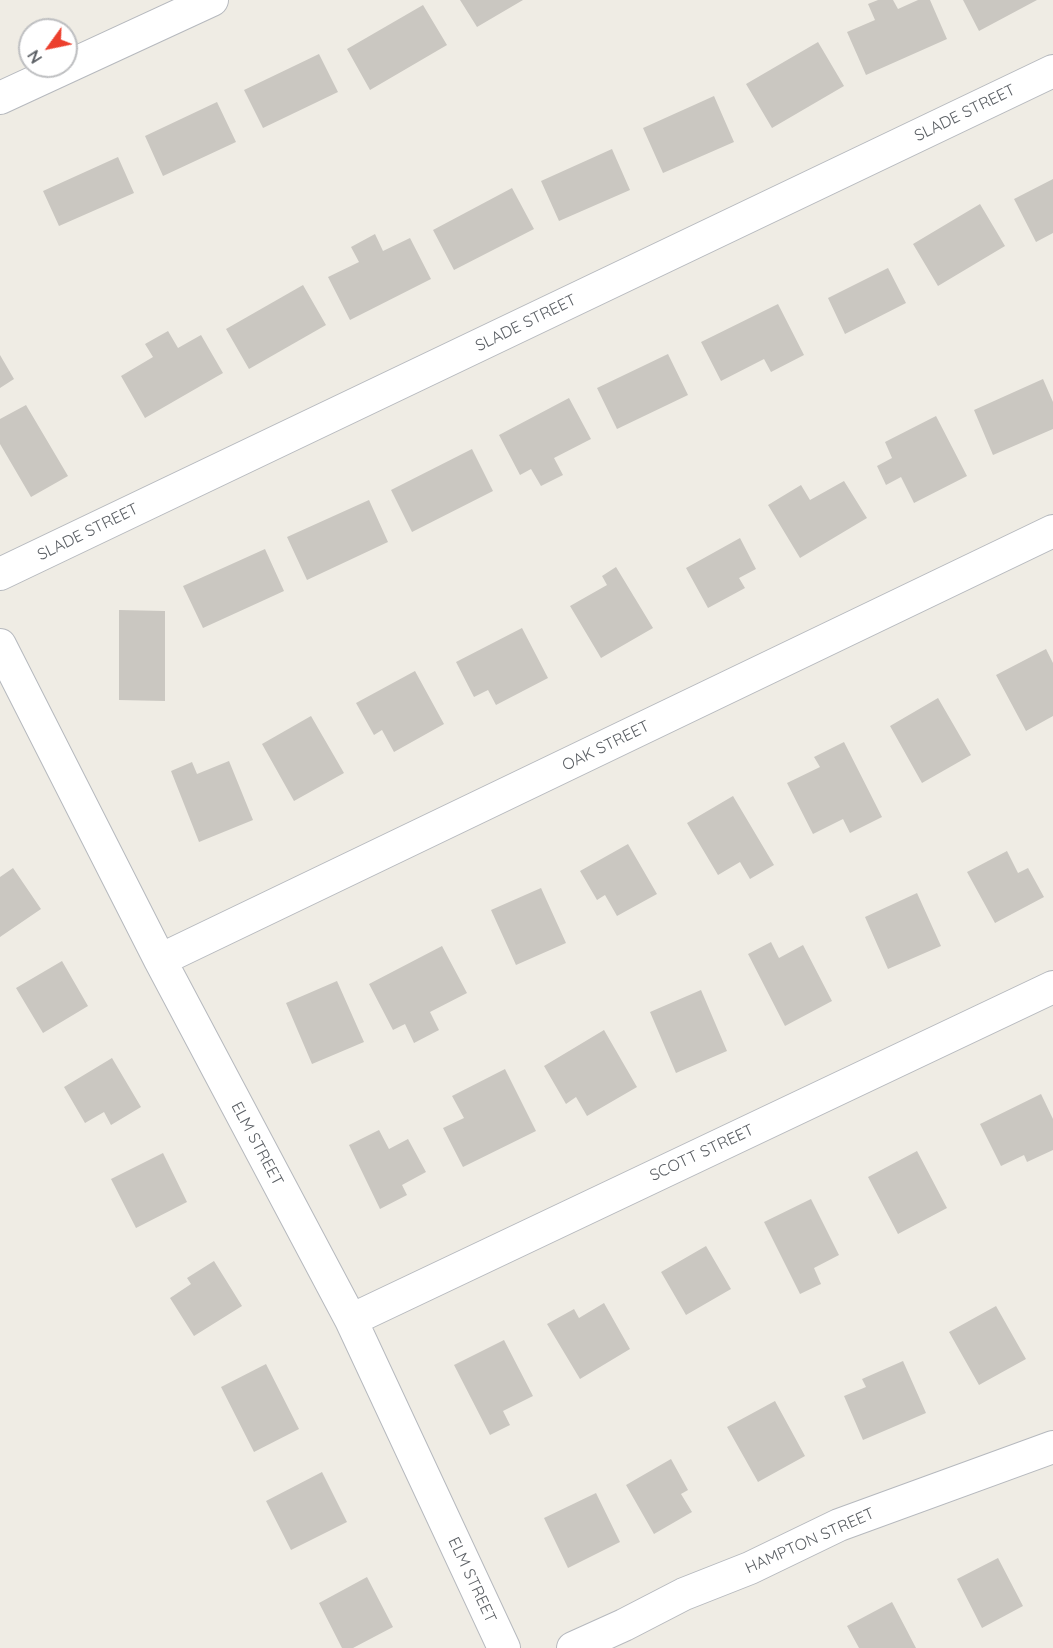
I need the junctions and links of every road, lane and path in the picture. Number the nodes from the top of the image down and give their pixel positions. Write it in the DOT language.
graph roads {
  1 [pos="212,0"];
  2 [pos="1053,71"];
  3 [pos="0,98"];
  4 [pos="1053,531"];
  5 [pos="0,574"];
  6 [pos="0,645"];
  7 [pos="160,960"];
  8 [pos="1053,987"];
  9 [pos="351,1320"];
  10 [pos="1053,1447"];
  11 [pos="504,1648"];
  12 [pos="573,1648"];
  1 -- 3 [label="street"];
  2 -- 5 [label="street, SLADE STREET"];
  4 -- 7 [label="street, OAK STREET"];
  6 -- 7 [label="street, ELM STREET"];
  7 -- 9 [label="street, ELM STREET"];
  8 -- 9 [label="street, SCOTT STREET"];
  9 -- 11 [label="street, ELM STREET"];
  10 -- 12 [label="street, HAMPTON STREET"];
}
